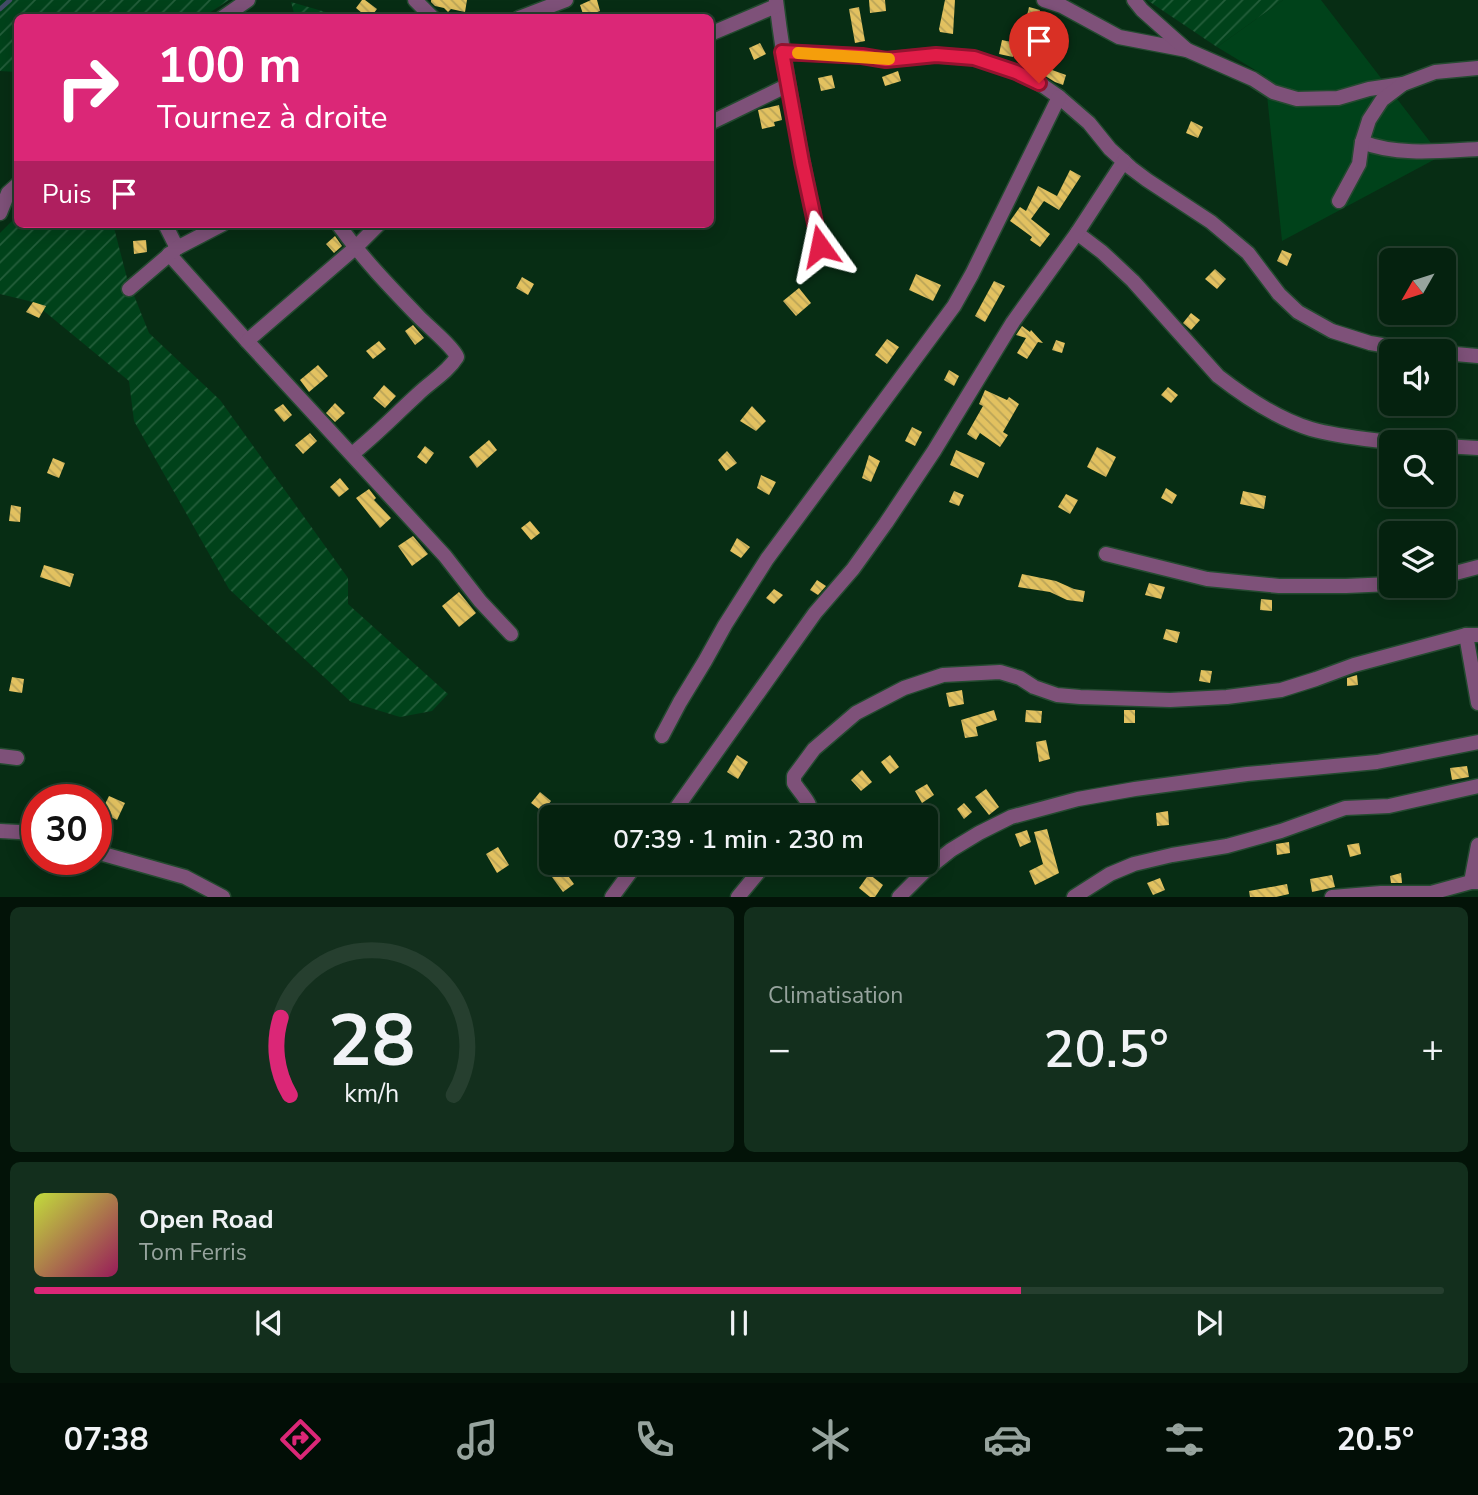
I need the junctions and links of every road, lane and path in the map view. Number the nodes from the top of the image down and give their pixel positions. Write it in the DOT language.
graph roads {
  1 [pos="248,0"];
  2 [pos="415,0"];
  3 [pos="565,0"];
  4 [pos="1044,0"];
  5 [pos="1134,0"];
  6 [pos="776,3"];
  7 [pos="228,14"];
  8 [pos="429,14"];
  9 [pos="529,14"];
  10 [pos="714,32"];
  11 [pos="1187,50"];
  12 [pos="782,52"];
  13 [pos="1478,68"];
  14 [pos="1403,84"];
  15 [pos="788,85"];
  16 [pos="1059,97"];
  17 [pos="714,121"];
  18 [pos="1362,142"];
  19 [pos="1478,149"];
  20 [pos="1124,161"];
  21 [pos="14,188"];
  22 [pos="1339,201"];
  23 [pos="0,213"];
  24 [pos="166,228"];
  25 [pos="216,228"];
  26 [pos="341,228"];
  27 [pos="375,228"];
  28 [pos="1077,233"];
  29 [pos="820,246"];
  30 [pos="355,248"];
  31 [pos="173,251"];
  32 [pos="130,289"];
  33 [pos="247,341"];
  34 [pos="1379,344"];
  35 [pos="1456,354"];
  36 [pos="1478,356"];
  37 [pos="1379,441"];
  38 [pos="1456,447"];
  39 [pos="1478,448"];
  40 [pos="352,454"];
  41 [pos="1106,554"];
  42 [pos="1478,567"];
  43 [pos="1456,573"];
  44 [pos="1379,585"];
  45 [pos="511,634"];
  46 [pos="1472,635"];
  47 [pos="1478,703"];
  48 [pos="662,736"];
  49 [pos="1478,742"];
  50 [pos="0,756"];
  51 [pos="17,758"];
  52 [pos="1478,786"];
  53 [pos="679,805"];
  54 [pos="809,805"];
  55 [pos="0,831"];
  56 [pos="21,832"];
  57 [pos="1478,845"];
  58 [pos="112,856"];
  59 [pos="628,875"];
  60 [pos="756,875"];
  61 [pos="1475,882"];
  62 [pos="223,897"];
  63 [pos="612,897"];
  64 [pos="738,897"];
  65 [pos="899,897"];
  66 [pos="1074,897"];
  67 [pos="1332,897"];
  1 -- 7 [label="street"];
  2 -- 8 [label="street"];
  3 -- 9 [label="street"];
  4 -- 11 [label="street"];
  5 -- 11 [label="street"];
  6 -- 10 [label="street"];
  6 -- 12 [label="street"];
  11 -- 14 [label="street"];
  12 -- 15 [label="street"];
  12 -- 16 [label="street"];
  13 -- 14 [label="street"];
  14 -- 18 [label="street"];
  15 -- 17 [label="street"];
  15 -- 29 [label="street"];
  16 -- 20 [label="street"];
  16 -- 48 [label="street"];
  18 -- 19 [label="street"];
  18 -- 22 [label="street"];
  20 -- 28 [label="street"];
  20 -- 34 [label="street"];
  21 -- 23 [label="street"];
  24 -- 31 [label="street"];
  25 -- 31 [label="street"];
  26 -- 30 [label="street"];
  27 -- 30 [label="street"];
  28 -- 37 [label="street"];
  28 -- 53 [label="street"];
  30 -- 33 [label="street"];
  30 -- 40 [label="street"];
  31 -- 32 [label="street"];
  31 -- 33 [label="street"];
  33 -- 40 [label="street"];
  35 -- 36 [label="street"];
  38 -- 39 [label="street"];
  40 -- 45 [label="street"];
  41 -- 44 [label="street"];
  42 -- 43 [label="street"];
  46 -- 47 [label="street"];
  46 -- 54 [label="street"];
  49 -- 65 [label="street"];
  50 -- 51 [label="street"];
  52 -- 66 [label="street"];
  55 -- 56 [label="street"];
  57 -- 61 [label="street"];
  58 -- 62 [label="street"];
  59 -- 63 [label="street"];
  60 -- 64 [label="street"];
  61 -- 67 [label="street"];
}
